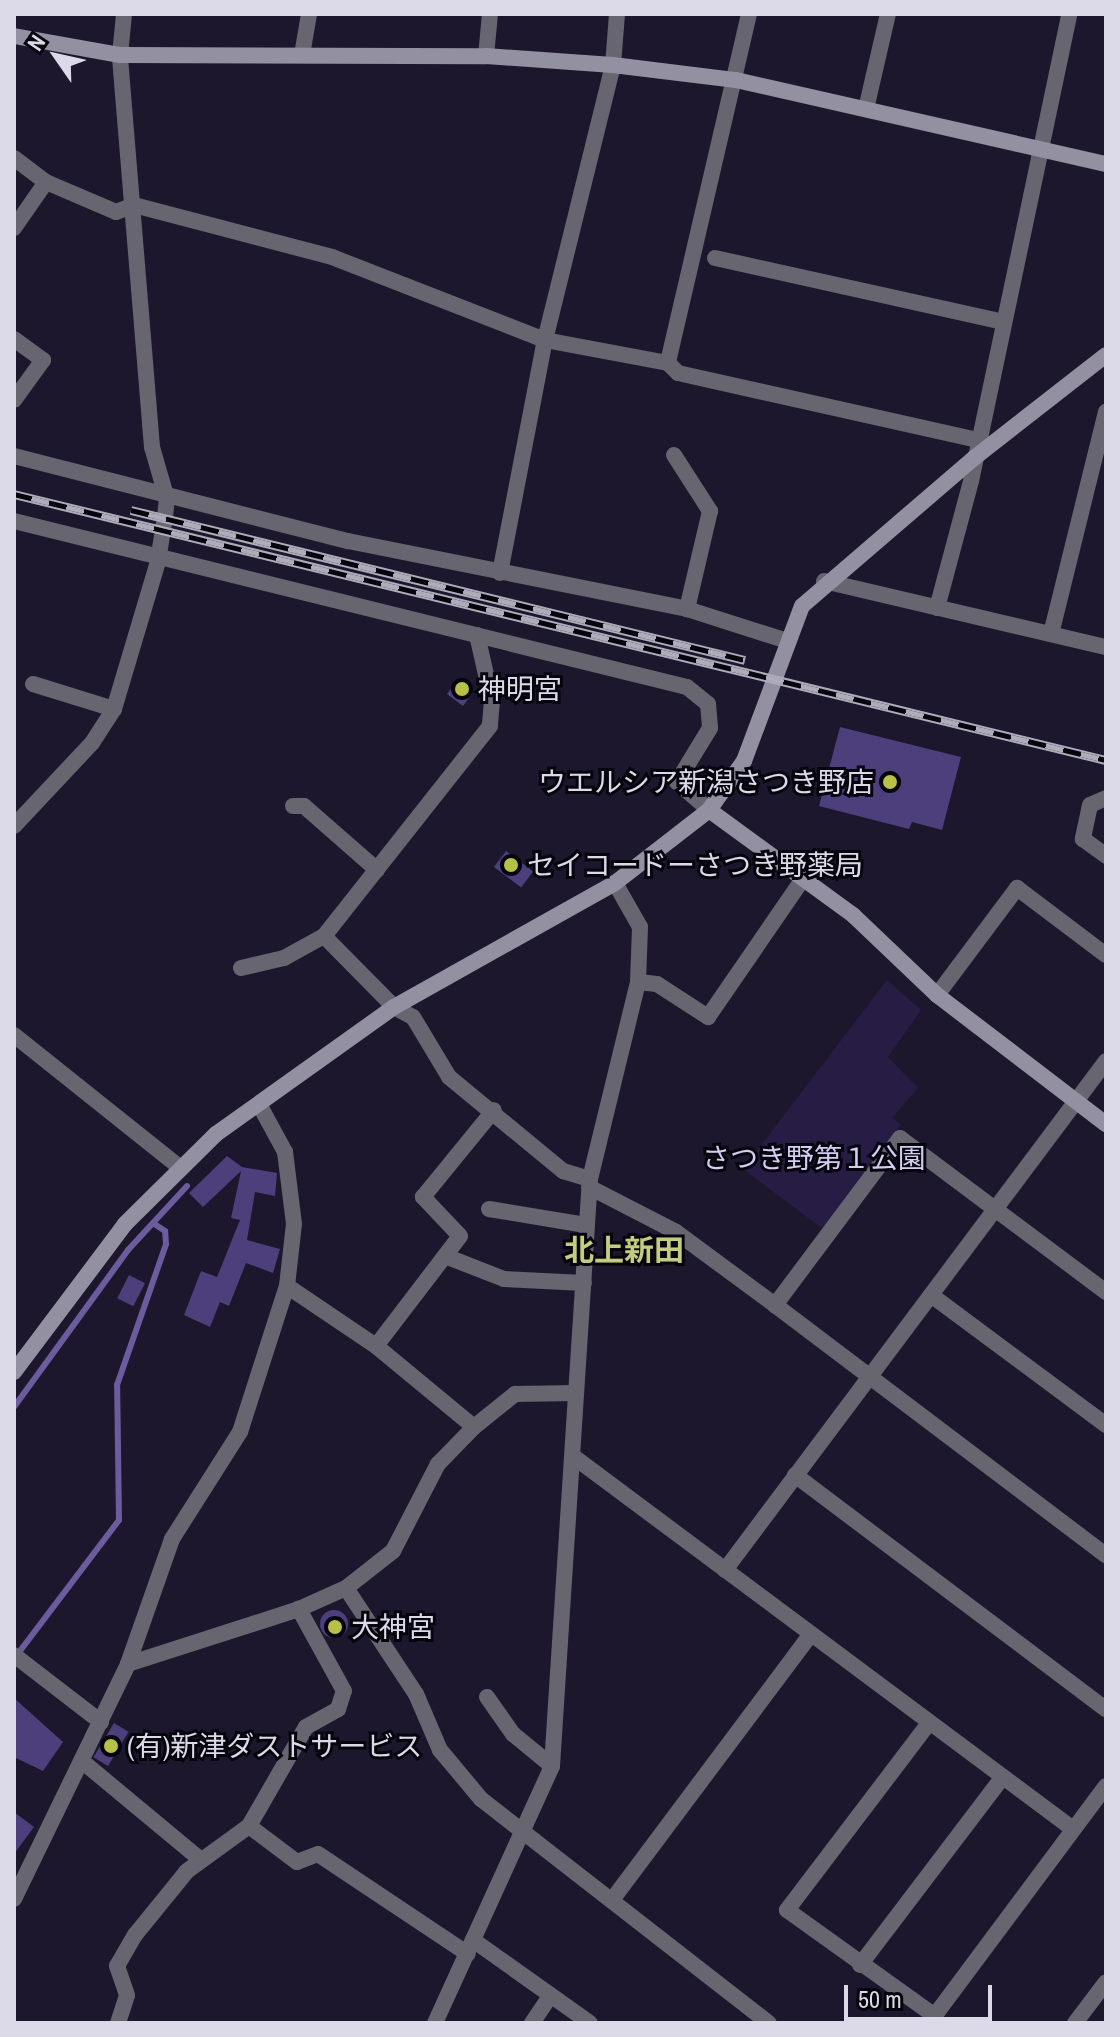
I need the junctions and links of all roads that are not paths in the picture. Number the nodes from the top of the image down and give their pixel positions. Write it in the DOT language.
graph roads {
  1 [pos="124,14"];
  2 [pos="309,14"];
  3 [pos="490,14"];
  4 [pos="617,14"];
  5 [pos="749,14"];
  6 [pos="888,14"];
  7 [pos="1069,14"];
  8 [pos="14,36"];
  9 [pos="120,55"];
  10 [pos="302,55"];
  11 [pos="486,56"];
  12 [pos="613,65"];
  13 [pos="736,80"];
  14 [pos="866,109"];
  15 [pos="1039,149"];
  16 [pos="14,158"];
  17 [pos="1106,164"];
  18 [pos="46,182"];
  19 [pos="134,205"];
  20 [pos="14,228"];
  21 [pos="715,258"];
  22 [pos="1003,322"];
  23 [pos="14,339"];
  24 [pos="545,340"];
  25 [pos="1106,355"];
  26 [pos="668,363"];
  27 [pos="14,400"];
  28 [pos="1106,412"];
  29 [pos="978,440"];
  30 [pos="674,455"];
  31 [pos="14,456"];
  32 [pos="974,458"];
  33 [pos="167,499"];
  34 [pos="14,521"];
  35 [pos="158,561"];
  36 [pos="500,573"];
  37 [pos="824,581"];
  38 [pos="937,608"];
  39 [pos="687,609"];
  40 [pos="1051,634"];
  41 [pos="477,635"];
  42 [pos="787,641"];
  43 [pos="1106,647"];
  44 [pos="33,684"];
  45 [pos="114,709"];
  46 [pos="1106,798"];
  47 [pos="293,806"];
  48 [pos="709,810"];
  49 [pos="14,826"];
  50 [pos="1106,856"];
  51 [pos="377,870"];
  52 [pos="802,880"];
  53 [pos="615,883"];
  54 [pos="324,936"];
  55 [pos="1106,955"];
  56 [pos="241,968"];
  57 [pos="638,982"];
  58 [pos="937,995"];
  59 [pos="394,1007"];
  60 [pos="14,1035"];
  61 [pos="1106,1061"];
  62 [pos="1076,1101"];
  63 [pos="260,1106"];
  64 [pos="494,1110"];
  65 [pos="1106,1124"];
  66 [pos="178,1166"];
  67 [pos="589,1183"];
  68 [pos="489,1209"];
  69 [pos="995,1210"];
  70 [pos="586,1225"];
  71 [pos="445,1256"];
  72 [pos="584,1283"];
  73 [pos="287,1286"];
  74 [pos="1106,1292"];
  75 [pos="931,1295"];
  76 [pos="775,1305"];
  77 [pos="376,1346"];
  78 [pos="14,1372"];
  79 [pos="870,1376"];
  80 [pos="575,1393"];
  81 [pos="1106,1425"];
  82 [pos="474,1427"];
  83 [pos="574,1457"];
  84 [pos="795,1475"];
  85 [pos="1106,1555"];
  86 [pos="725,1570"];
  87 [pos="346,1588"];
  88 [pos="299,1609"];
  89 [pos="811,1634"];
  90 [pos="14,1655"];
  91 [pos="128,1664"];
  92 [pos="487,1697"];
  93 [pos="1106,1709"];
  94 [pos="101,1722"];
  95 [pos="929,1723"];
  96 [pos="83,1762"];
  97 [pos="552,1766"];
  98 [pos="1002,1778"];
  99 [pos="1106,1786"];
  100 [pos="249,1826"];
  101 [pos="1073,1829"];
  102 [pos="525,1831"];
  103 [pos="200,1859"];
  104 [pos="14,1899"];
  105 [pos="612,1900"];
  106 [pos="470,1947"];
  107 [pos="860,1965"];
  108 [pos="1106,1982"];
  109 [pos="550,1996"];
  110 [pos="932,2019"];
  111 [pos="118,2023"];
  112 [pos="435,2023"];
  113 [pos="532,2023"];
  114 [pos="590,2023"];
  115 [pos="769,2023"];
  116 [pos="1075,2023"];
  1 -- 9 [label="street"];
  2 -- 10 [label="street"];
  3 -- 11 [label="street"];
  4 -- 12 [label="street"];
  5 -- 13 [label="street"];
  6 -- 14 [label="street"];
  7 -- 15 [label="street"];
  8 -- 9 [label="street"];
  9 -- 10 [label="street"];
  9 -- 19 [label="street"];
  10 -- 11 [label="street"];
  11 -- 12 [label="street"];
  12 -- 13 [label="street"];
  12 -- 24 [label="street"];
  13 -- 14 [label="street"];
  13 -- 26 [label="street"];
  14 -- 15 [label="street"];
  15 -- 17 [label="street"];
  15 -- 22 [label="street"];
  16 -- 18 [label="street"];
  18 -- 19 [label="street"];
  18 -- 20 [label="street"];
  19 -- 24 [label="street"];
  19 -- 33 [label="street"];
  21 -- 22 [label="street"];
  22 -- 29 [label="street"];
  23 -- 27 [label="street"];
  24 -- 26 [label="street"];
  24 -- 36 [label="street"];
  25 -- 32 [label="street"];
  26 -- 29 [label="street"];
  28 -- 40 [label="street"];
  29 -- 32 [label="street"];
  30 -- 39 [label="street"];
  31 -- 33 [label="street"];
  32 -- 37 [label="street"];
  32 -- 38 [label="street"];
  33 -- 35 [label="street"];
  33 -- 36 [label="street"];
  34 -- 35 [label="street"];
  35 -- 41 [label="street"];
  35 -- 45 [label="street"];
  36 -- 39 [label="street"];
  37 -- 38 [label="street"];
  37 -- 42 [label="street"];
  38 -- 40 [label="street"];
  39 -- 42 [label="street"];
  40 -- 43 [label="street"];
  41 -- 48 [label="street"];
  41 -- 51 [label="street"];
  42 -- 48 [label="street"];
  44 -- 45 [label="street"];
  45 -- 49 [label="street"];
  46 -- 50 [label="street"];
  47 -- 51 [label="street"];
  48 -- 52 [label="street"];
  48 -- 53 [label="street"];
  51 -- 54 [label="street"];
  52 -- 57 [label="street"];
  52 -- 58 [label="street"];
  53 -- 57 [label="street"];
  53 -- 59 [label="street"];
  54 -- 56 [label="street"];
  54 -- 59 [label="street"];
  55 -- 58 [label="street"];
  57 -- 67 [label="street"];
  58 -- 62 [label="street"];
  59 -- 63 [label="street"];
  59 -- 64 [label="street"];
  60 -- 66 [label="street"];
  61 -- 62 [label="street"];
  62 -- 65 [label="street"];
  62 -- 69 [label="street"];
  63 -- 66 [label="street"];
  63 -- 73 [label="street"];
  64 -- 67 [label="street"];
  64 -- 71 [label="street"];
  66 -- 78 [label="street"];
  67 -- 70 [label="street"];
  67 -- 76 [label="street"];
  68 -- 70 [label="street"];
  69 -- 74 [label="street"];
  69 -- 75 [label="street"];
  69 -- 76 [label="street"];
  70 -- 72 [label="street"];
  71 -- 72 [label="street"];
  71 -- 77 [label="street"];
  72 -- 80 [label="street"];
  73 -- 77 [label="street"];
  73 -- 91 [label="street"];
  75 -- 79 [label="street"];
  75 -- 81 [label="street"];
  76 -- 79 [label="street"];
  77 -- 82 [label="street"];
  79 -- 84 [label="street"];
  79 -- 85 [label="street"];
  80 -- 82 [label="street"];
  80 -- 83 [label="street"];
  82 -- 87 [label="street"];
  83 -- 86 [label="street"];
  83 -- 97 [label="street"];
  84 -- 86 [label="street"];
  84 -- 93 [label="street"];
  86 -- 89 [label="street"];
  87 -- 88 [label="street"];
  87 -- 102 [label="street"];
  88 -- 91 [label="street"];
  88 -- 100 [label="street"];
  89 -- 95 [label="street"];
  89 -- 105 [label="street"];
  90 -- 94 [label="street"];
  91 -- 94 [label="street"];
  92 -- 97 [label="street"];
  94 -- 96 [label="street"];
  95 -- 98 [label="street"];
  95 -- 107 [label="street"];
  96 -- 103 [label="street"];
  96 -- 104 [label="street"];
  97 -- 102 [label="street"];
  98 -- 101 [label="street"];
  98 -- 107 [label="street"];
  99 -- 101 [label="street"];
  100 -- 103 [label="street"];
  100 -- 106 [label="street"];
  101 -- 110 [label="street"];
  102 -- 105 [label="street"];
  102 -- 106 [label="street"];
  103 -- 111 [label="street"];
  105 -- 115 [label="street"];
  106 -- 109 [label="street"];
  106 -- 112 [label="street"];
  107 -- 110 [label="street"];
  108 -- 116 [label="street"];
  109 -- 113 [label="street"];
  109 -- 114 [label="street"];
}
